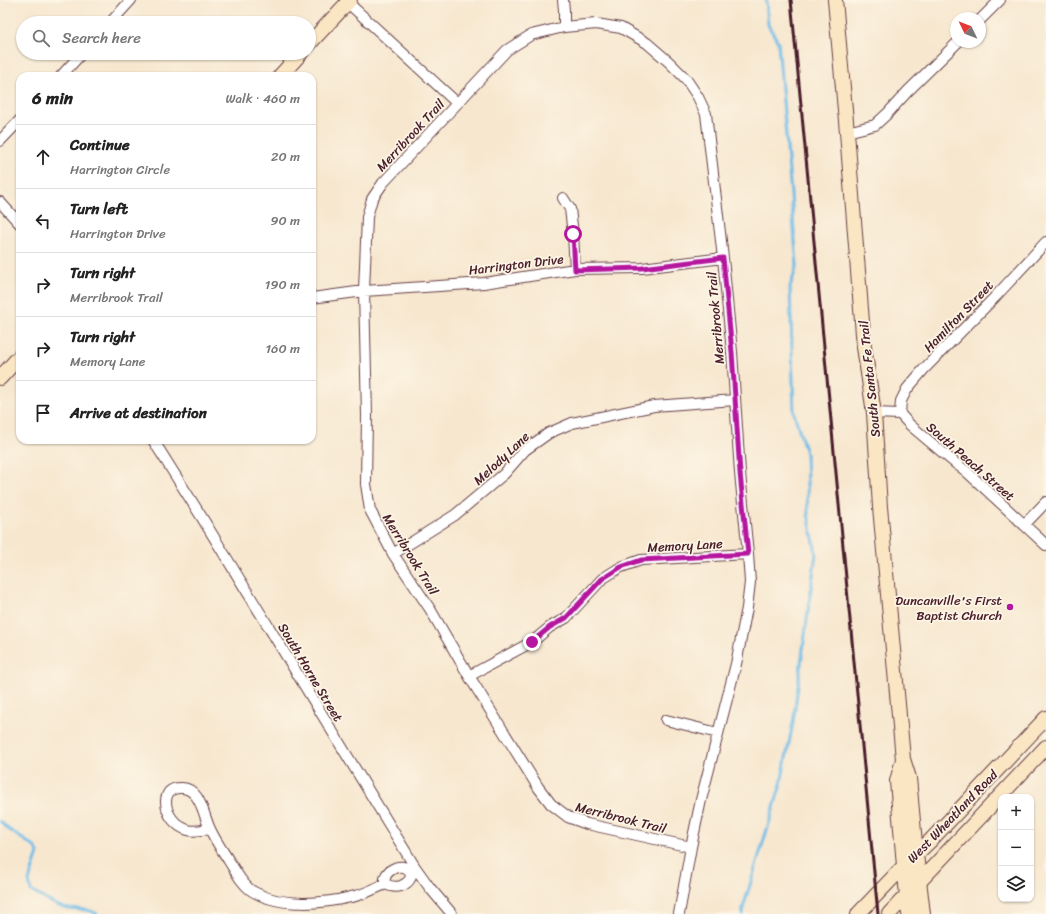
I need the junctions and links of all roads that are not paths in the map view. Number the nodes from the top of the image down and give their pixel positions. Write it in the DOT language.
graph roads {
  1 [pos="131,0"];
  2 [pos="563,0"];
  3 [pos="835,0"];
  4 [pos="1000,0"];
  5 [pos="348,1"];
  6 [pos="986,14"];
  7 [pos="116,16"];
  8 [pos="564,27"];
  9 [pos="316,36"];
  10 [pos="952,48"];
  11 [pos="76,60"];
  12 [pos="295,60"];
  13 [pos="65,72"];
  14 [pos="284,72"];
  15 [pos="458,103"];
  16 [pos="16,124"];
  17 [pos="847,132"];
  18 [pos="0,142"];
  19 [pos="563,198"];
  20 [pos="0,202"];
  21 [pos="16,220"];
  22 [pos="1046,242"];
  23 [pos="723,258"];
  24 [pos="575,270"];
  25 [pos="364,291"];
  26 [pos="316,297"];
  27 [pos="16,360"];
  28 [pos="0,378"];
  29 [pos="735,400"];
  30 [pos="874,413"];
  31 [pos="900,414"];
  32 [pos="156,444"];
  33 [pos="1046,502"];
  34 [pos="1024,525"];
  35 [pos="1046,545"];
  36 [pos="393,554"];
  37 [pos="748,554"];
  38 [pos="469,676"];
  39 [pos="1046,718"];
  40 [pos="666,720"];
  41 [pos="718,733"];
  42 [pos="1046,747"];
  43 [pos="903,759"];
  44 [pos="209,829"];
  45 [pos="691,847"];
  46 [pos="916,854"];
  47 [pos="904,866"];
  48 [pos="412,869"];
  49 [pos="920,881"];
  50 [pos="385,884"];
  51 [pos="908,894"];
  52 [pos="452,914"];
  53 [pos="679,914"];
  54 [pos="858,914"];
  55 [pos="889,914"];
  56 [pos="909,914"];
  57 [pos="924,914"];
  1 -- 7 [label="street"];
  2 -- 8 [label="street"];
  3 -- 17 [label="street, South Santa Fe Trail"];
  4 -- 6 [label="street"];
  5 -- 9 [label="street"];
  5 -- 15 [label="street"];
  8 -- 15 [label="street, Merribrook Trail"];
  8 -- 23 [label="street, Merribrook Trail"];
  10 -- 17 [label="street"];
  11 -- 13 [label="street"];
  12 -- 14 [label="street"];
  15 -- 25 [label="street, Merribrook Trail"];
  16 -- 18 [label="street"];
  17 -- 30 [label="street, South Santa Fe Trail"];
  19 -- 24 [label="street"];
  20 -- 21 [label="street"];
  22 -- 31 [label="street, Hamilton Street"];
  23 -- 24 [label="street, Harrington Drive"];
  23 -- 29 [label="street, Merribrook Trail"];
  24 -- 25 [label="street, Harrington Drive"];
  25 -- 26 [label="street, Harrington Drive"];
  25 -- 36 [label="street, Merribrook Trail"];
  27 -- 28 [label="street"];
  29 -- 36 [label="street, Melody Lane"];
  29 -- 37 [label="street, Merribrook Trail"];
  30 -- 31 [label="street"];
  30 -- 43 [label="street, South Santa Fe Trail"];
  31 -- 34 [label="street, South Peach Street"];
  32 -- 48 [label="street, South Horne Street"];
  33 -- 34 [label="street"];
  34 -- 35 [label="street, South Peach Street"];
  36 -- 38 [label="street, Merribrook Trail"];
  37 -- 38 [label="street, Memory Lane"];
  37 -- 41 [label="street, Merribrook Trail"];
  38 -- 45 [label="street, Merribrook Trail"];
  39 -- 46 [label="street, West Wheatland Road"];
  40 -- 41 [label="street"];
  41 -- 45 [label="street, Merribrook Trail"];
  42 -- 49 [label="street, West Wheatland Road"];
  43 -- 46 [label="street, South Santa Fe Trail"];
  43 -- 47 [label="street, South Santa Fe Trail"];
  44 -- 44 [label="street"];
  44 -- 50 [label="street"];
  45 -- 53 [label="street"];
  46 -- 47 [label="street, West Wheatland Road"];
  46 -- 49 [label="street, South Santa Fe Trail"];
  47 -- 51 [label="street, South Santa Fe Trail"];
  47 -- 54 [label="street, West Wheatland Road"];
  48 -- 50 [label="street"];
  48 -- 50 [label="street"];
  48 -- 52 [label="street, South Horne Street"];
  49 -- 51 [label="street, West Wheatland Road"];
  49 -- 57 [label="street, South Santa Fe Trail"];
  51 -- 55 [label="street, West Wheatland Road"];
  51 -- 56 [label="street, South Santa Fe Trail"];
}
